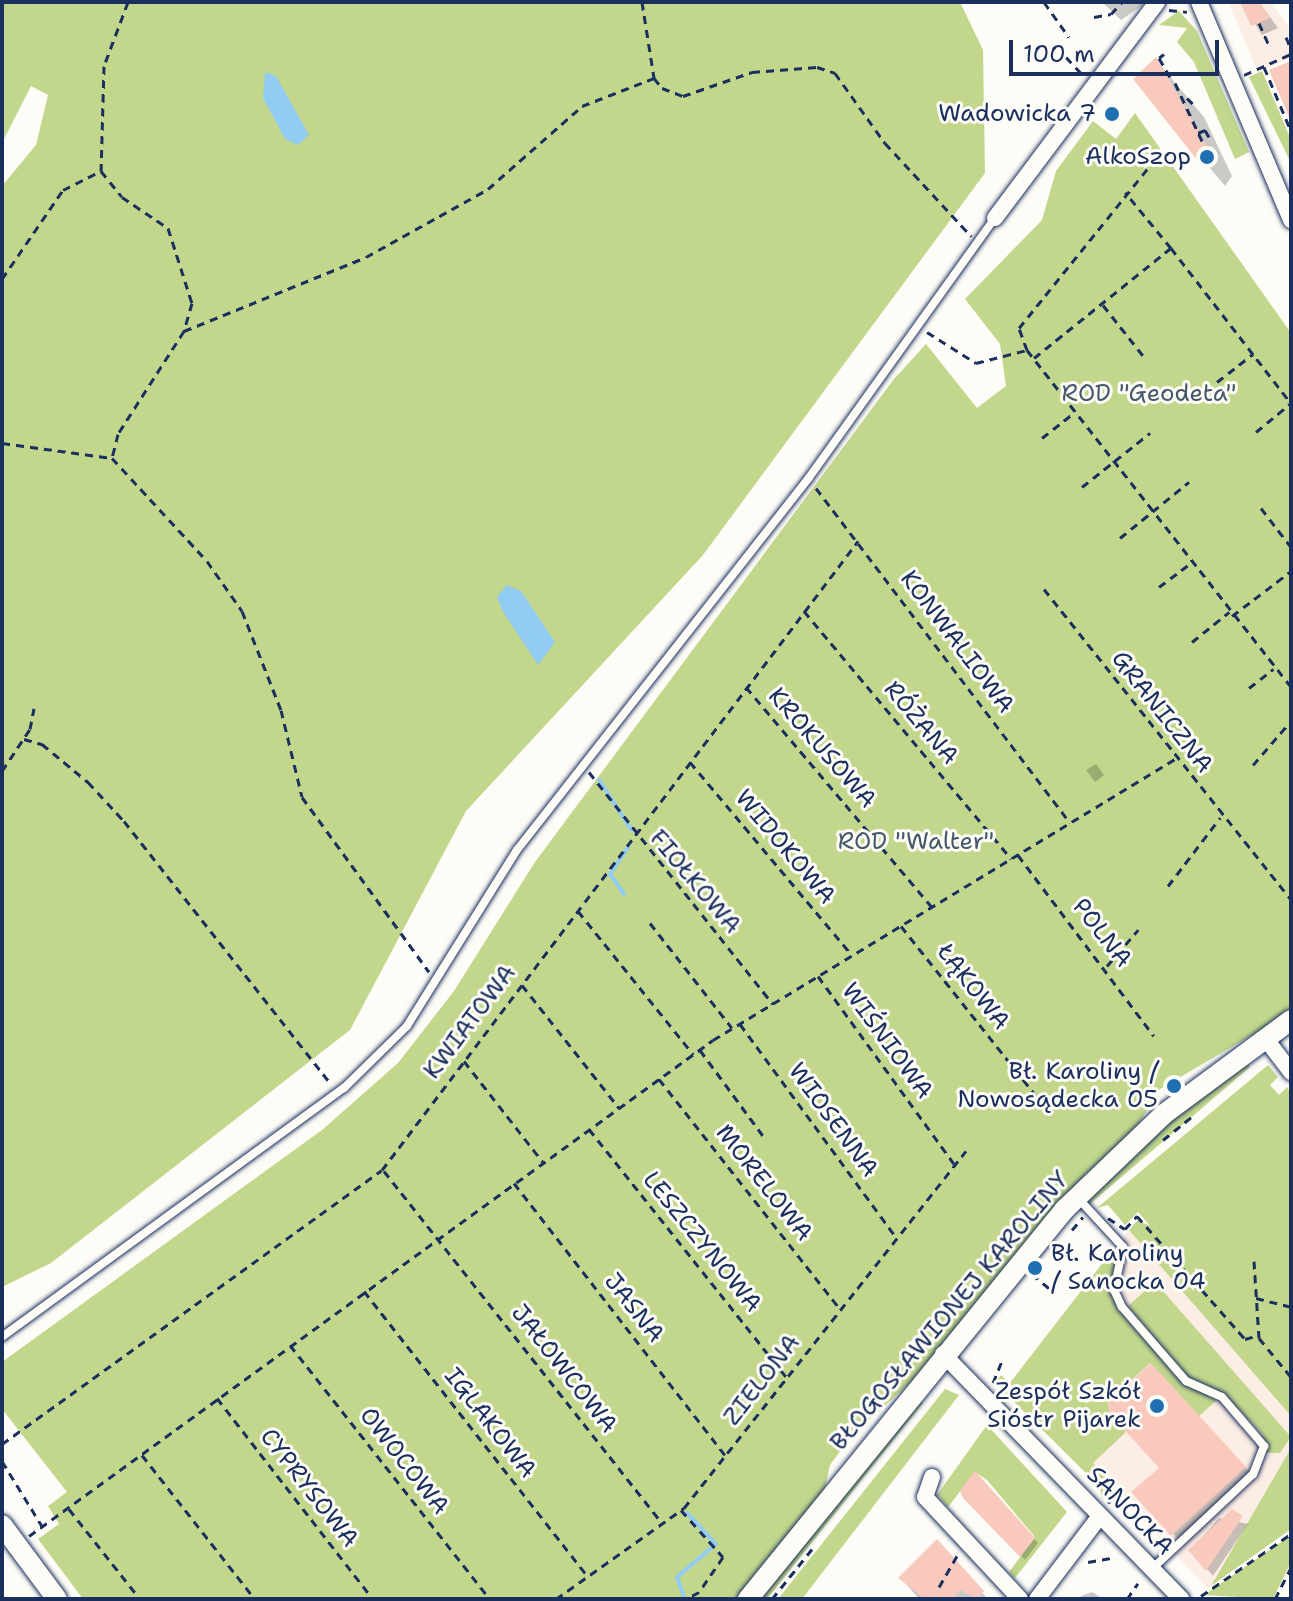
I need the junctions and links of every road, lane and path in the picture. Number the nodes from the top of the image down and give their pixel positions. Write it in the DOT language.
graph roads {
  1 [pos="128,2"];
  2 [pos="642,2"];
  3 [pos="1044,2"];
  4 [pos="1122,2"];
  5 [pos="1199,2"];
  6 [pos="1161,7"];
  7 [pos="1116,10"];
  8 [pos="1122,15"];
  9 [pos="1094,17"];
  10 [pos="1194,23"];
  11 [pos="1259,23"];
  12 [pos="1069,37"];
  13 [pos="1286,37"];
  14 [pos="1269,45"];
  15 [pos="1291,49"];
  16 [pos="1164,54"];
  17 [pos="1066,57"];
  18 [pos="1290,57"];
  19 [pos="1264,67"];
  20 [pos="1244,75"];
  21 [pos="1085,76"];
  22 [pos="1170,77"];
  23 [pos="654,78"];
  24 [pos="1175,83"];
  25 [pos="1291,129"];
  26 [pos="1210,158"];
  27 [pos="1148,168"];
  28 [pos="101,171"];
  29 [pos="1125,192"];
  30 [pos="995,218"];
  31 [pos="1291,220"];
  32 [pos="979,245"];
  33 [pos="1171,248"];
  34 [pos="2,279"];
  35 [pos="1103,305"];
  36 [pos="919,327"];
  37 [pos="184,331"];
  38 [pos="1027,350"];
  39 [pos="1253,354"];
  40 [pos="1144,357"];
  41 [pos="1033,359"];
  42 [pos="1217,382"];
  43 [pos="1291,403"];
  44 [pos="1075,412"];
  45 [pos="1256,432"];
  46 [pos="1150,433"];
  47 [pos="1042,438"];
  48 [pos="2,443"];
  49 [pos="112,458"];
  50 [pos="1113,461"];
  51 [pos="1189,482"];
  52 [pos="813,484"];
  53 [pos="1082,487"];
  54 [pos="1261,508"];
  55 [pos="1152,512"];
  56 [pos="1120,538"];
  57 [pos="858,541"];
  58 [pos="1291,547"];
  59 [pos="1191,563"];
  60 [pos="1291,571"];
  61 [pos="1159,587"];
  62 [pos="1044,589"];
  63 [pos="804,611"];
  64 [pos="1230,614"];
  65 [pos="1192,642"];
  66 [pos="1273,669"];
  67 [pos="746,687"];
  68 [pos="1291,687"];
  69 [pos="1249,688"];
  70 [pos="34,708"];
  71 [pos="1291,721"];
  72 [pos="24,739"];
  73 [pos="1175,759"];
  74 [pos="690,762"];
  75 [pos="1253,765"];
  76 [pos="2,771"];
  77 [pos="596,779"];
  78 [pos="1220,818"];
  79 [pos="1070,823"];
  80 [pos="631,834"];
  81 [pos="1018,855"];
  82 [pos="1011,859"];
  83 [pos="1168,886"];
  84 [pos="1291,899"];
  85 [pos="932,907"];
  86 [pos="577,909"];
  87 [pos="650,923"];
  88 [pos="901,926"];
  89 [pos="1138,930"];
  90 [pos="852,955"];
  91 [pos="1107,966"];
  92 [pos="818,976"];
  93 [pos="435,982"];
  94 [pos="521,985"];
  95 [pos="773,1004"];
  96 [pos="1291,1020"];
  97 [pos="740,1024"];
  98 [pos="732,1028"];
  99 [pos="1154,1036"];
  100 [pos="1265,1038"];
  101 [pos="700,1050"];
  102 [pos="693,1054"];
  103 [pos="464,1060"];
  104 [pos="1291,1072"];
  105 [pos="659,1079"];
  106 [pos="339,1092"];
  107 [pos="619,1108"];
  108 [pos="1046,1108"];
  109 [pos="1196,1113"];
  110 [pos="589,1129"];
  111 [pos="764,1137"];
  112 [pos="1155,1147"];
  113 [pos="966,1151"];
  114 [pos="543,1162"];
  115 [pos="955,1165"];
  116 [pos="382,1170"];
  117 [pos="514,1183"];
  118 [pos="1083,1203"];
  119 [pos="1112,1216"];
  120 [pos="439,1237"];
  121 [pos="897,1237"];
  122 [pos="1061,1241"];
  123 [pos="1254,1261"];
  124 [pos="1042,1262"];
  125 [pos="1032,1274"];
  126 [pos="1026,1280"];
  127 [pos="364,1291"];
  128 [pos="1052,1291"];
  129 [pos="1256,1298"];
  130 [pos="1291,1307"];
  131 [pos="840,1310"];
  132 [pos="1259,1335"];
  133 [pos="2,1337"];
  134 [pos="290,1345"];
  135 [pos="943,1354"];
  136 [pos="1002,1361"];
  137 [pos="1291,1377"];
  138 [pos="786,1378"];
  139 [pos="993,1383"];
  140 [pos="217,1398"];
  141 [pos="2,1444"];
  142 [pos="142,1455"];
  143 [pos="726,1455"];
  144 [pos="2,1461"];
  145 [pos="932,1477"];
  146 [pos="1117,1495"];
  147 [pos="69,1509"];
  148 [pos="1104,1509"];
  149 [pos="681,1510"];
  150 [pos="661,1522"];
  151 [pos="2,1525"];
  152 [pos="42,1526"];
  153 [pos="1291,1534"];
  154 [pos="17,1545"];
  155 [pos="962,1549"];
  156 [pos="1111,1558"];
  157 [pos="1088,1562"];
  158 [pos="1291,1567"];
  159 [pos="1152,1569"];
  160 [pos="588,1576"];
  161 [pos="1138,1583"];
  162 [pos="939,1587"];
  163 [pos="1201,1596"];
  164 [pos="57,1599"];
  165 [pos="140,1599"];
  166 [pos="255,1599"];
  167 [pos="373,1599"];
  168 [pos="490,1599"];
  169 [pos="556,1599"];
  170 [pos="686,1599"];
  171 [pos="748,1599"];
  172 [pos="1020,1599"];
  173 [pos="1037,1599"];
  174 [pos="1127,1599"];
  175 [pos="1181,1599"];
  176 [pos="1275,1599"];
  1 -- 28 [label="path"];
  2 -- 23 [label="path"];
  3 -- 12 [label="path"];
  4 -- 7 [label="path"];
  5 -- 31 [label="street"];
  6 -- 10 [label="path"];
  6 -- 30 [label="street"];
  7 -- 8 [label="path"];
  7 -- 9 [label="path"];
  11 -- 14 [label="path"];
  13 -- 15 [label="path"];
  16 -- 22 [label="path"];
  17 -- 21 [label="path"];
  18 -- 19 [label="path"];
  19 -- 20 [label="path"];
  19 -- 25 [label="path"];
  23 -- 32 [label="path"];
  23 -- 37 [label="path"];
  24 -- 26 [label="path"];
  27 -- 29 [label="path"];
  28 -- 34 [label="path"];
  28 -- 37 [label="path"];
  29 -- 33 [label="path"];
  29 -- 38 [label="path"];
  30 -- 32 [label="lane"];
  32 -- 36 [label="lane"];
  33 -- 35 [label="path"];
  33 -- 39 [label="path"];
  35 -- 40 [label="path"];
  35 -- 41 [label="path"];
  36 -- 38 [label="path"];
  36 -- 93 [label="lane"];
  37 -- 49 [label="path"];
  38 -- 41 [label="path"];
  39 -- 42 [label="path"];
  39 -- 43 [label="path"];
  41 -- 44 [label="path"];
  43 -- 45 [label="path"];
  44 -- 47 [label="path"];
  44 -- 50 [label="path"];
  46 -- 50 [label="path"];
  48 -- 49 [label="path"];
  49 -- 93 [label="path"];
  50 -- 53 [label="path"];
  50 -- 55 [label="path"];
  51 -- 55 [label="path"];
  52 -- 57 [label="path, KONWALIOWA"];
  54 -- 58 [label="path"];
  55 -- 56 [label="path"];
  55 -- 59 [label="path"];
  57 -- 63 [label="path, KWIATOWA"];
  57 -- 79 [label="path, KONWALIOWA"];
  59 -- 61 [label="path"];
  59 -- 64 [label="path"];
  60 -- 64 [label="path"];
  62 -- 73 [label="path, GRANICZNA"];
  63 -- 67 [label="path, KWIATOWA"];
  63 -- 82 [label="path, RÓŻANA"];
  64 -- 65 [label="path"];
  64 -- 66 [label="path"];
  66 -- 68 [label="path"];
  66 -- 69 [label="path"];
  67 -- 74 [label="path, KWIATOWA"];
  67 -- 85 [label="path, KROKUSOWA"];
  70 -- 72 [label="path"];
  71 -- 75 [label="path"];
  72 -- 76 [label="path"];
  72 -- 106 [label="path"];
  73 -- 78 [label="path, GRANICZNA"];
  73 -- 79 [label="path"];
  74 -- 80 [label="path, KWIATOWA"];
  74 -- 90 [label="path, WIDOKOWA"];
  77 -- 80 [label="path, FIOŁKOWA"];
  78 -- 83 [label="path"];
  78 -- 84 [label="path, GRANICZNA"];
  79 -- 81 [label="path"];
  80 -- 86 [label="path, KWIATOWA"];
  80 -- 95 [label="path, FIOŁKOWA"];
  81 -- 82 [label="path"];
  81 -- 91 [label="path, POLNA"];
  82 -- 85 [label="path"];
  85 -- 88 [label="path"];
  86 -- 94 [label="path, KWIATOWA"];
  86 -- 102 [label="path"];
  87 -- 98 [label="path"];
  88 -- 90 [label="path"];
  88 -- 108 [label="path, ŁĄKOWA"];
  89 -- 91 [label="path"];
  90 -- 92 [label="path"];
  91 -- 99 [label="path, POLNA"];
  92 -- 95 [label="path"];
  92 -- 115 [label="path, WIŚNIOWA"];
  93 -- 106 [label="lane"];
  94 -- 103 [label="path, KWIATOWA"];
  94 -- 107 [label="path"];
  95 -- 97 [label="path"];
  96 -- 100 [label="street, BŁOGOSŁAWIONEJ KAROLINY"];
  97 -- 98 [label="path"];
  97 -- 121 [label="path, WIOSENNA"];
  98 -- 101 [label="path"];
  100 -- 104 [label="street"];
  100 -- 118 [label="street, BŁOGOSŁAWIONEJ KAROLINY"];
  101 -- 102 [label="path"];
  101 -- 111 [label="path"];
  102 -- 105 [label="path"];
  103 -- 114 [label="path"];
  103 -- 116 [label="path, KWIATOWA"];
  105 -- 107 [label="path"];
  105 -- 131 [label="path, MORELOWA"];
  106 -- 133 [label="lane"];
  107 -- 110 [label="path"];
  109 -- 112 [label="path"];
  110 -- 114 [label="path"];
  110 -- 138 [label="path, LESZCZYNOWA"];
  113 -- 115 [label="path, ZIELONA"];
  114 -- 117 [label="path"];
  115 -- 121 [label="path, ZIELONA"];
  116 -- 120 [label="path, JAŁOWCOWA"];
  116 -- 141 [label="path, KWIATOWA"];
  117 -- 120 [label="path"];
  117 -- 143 [label="path, JASNA"];
  118 -- 122 [label="path"];
  118 -- 135 [label="street, BŁOGOSŁAWIONEJ KAROLINY"];
  118 -- 159 [label="lane"];
  119 -- 132 [label="path"];
  120 -- 127 [label="path"];
  120 -- 150 [label="path, JAŁOWCOWA"];
  121 -- 131 [label="path, ZIELONA"];
  123 -- 129 [label="path"];
  124 -- 125 [label="path"];
  125 -- 126 [label="path"];
  125 -- 128 [label="path"];
  127 -- 134 [label="path"];
  127 -- 160 [label="path, IGLAKOWA"];
  129 -- 130 [label="path"];
  129 -- 132 [label="path"];
  131 -- 138 [label="path, ZIELONA"];
  132 -- 137 [label="path"];
  134 -- 140 [label="path"];
  134 -- 168 [label="path, OWOCOWA"];
  135 -- 148 [label="street, SANOCKA"];
  135 -- 171 [label="street, BŁOGOSŁAWIONEJ KAROLINY"];
  136 -- 139 [label="path"];
  138 -- 143 [label="path, ZIELONA"];
  140 -- 142 [label="path"];
  140 -- 167 [label="path, CYPRYSOWA"];
  142 -- 147 [label="path"];
  142 -- 166 [label="path"];
  143 -- 149 [label="path, ZIELONA"];
  144 -- 152 [label="path"];
  145 -- 172 [label="street"];
  146 -- 148 [label="path"];
  147 -- 152 [label="path"];
  147 -- 165 [label="path"];
  148 -- 159 [label="street, SANOCKA"];
  148 -- 173 [label="street"];
  149 -- 150 [label="path, ZIELONA"];
  149 -- 170 [label="path"];
  150 -- 160 [label="path, ZIELONA"];
  151 -- 154 [label="street"];
  152 -- 154 [label="path"];
  153 -- 163 [label="path"];
  154 -- 164 [label="street"];
  155 -- 162 [label="path"];
  156 -- 157 [label="path"];
  158 -- 176 [label="path"];
  159 -- 175 [label="street, SANOCKA"];
  160 -- 169 [label="path, ZIELONA"];
  161 -- 174 [label="path"];
}
